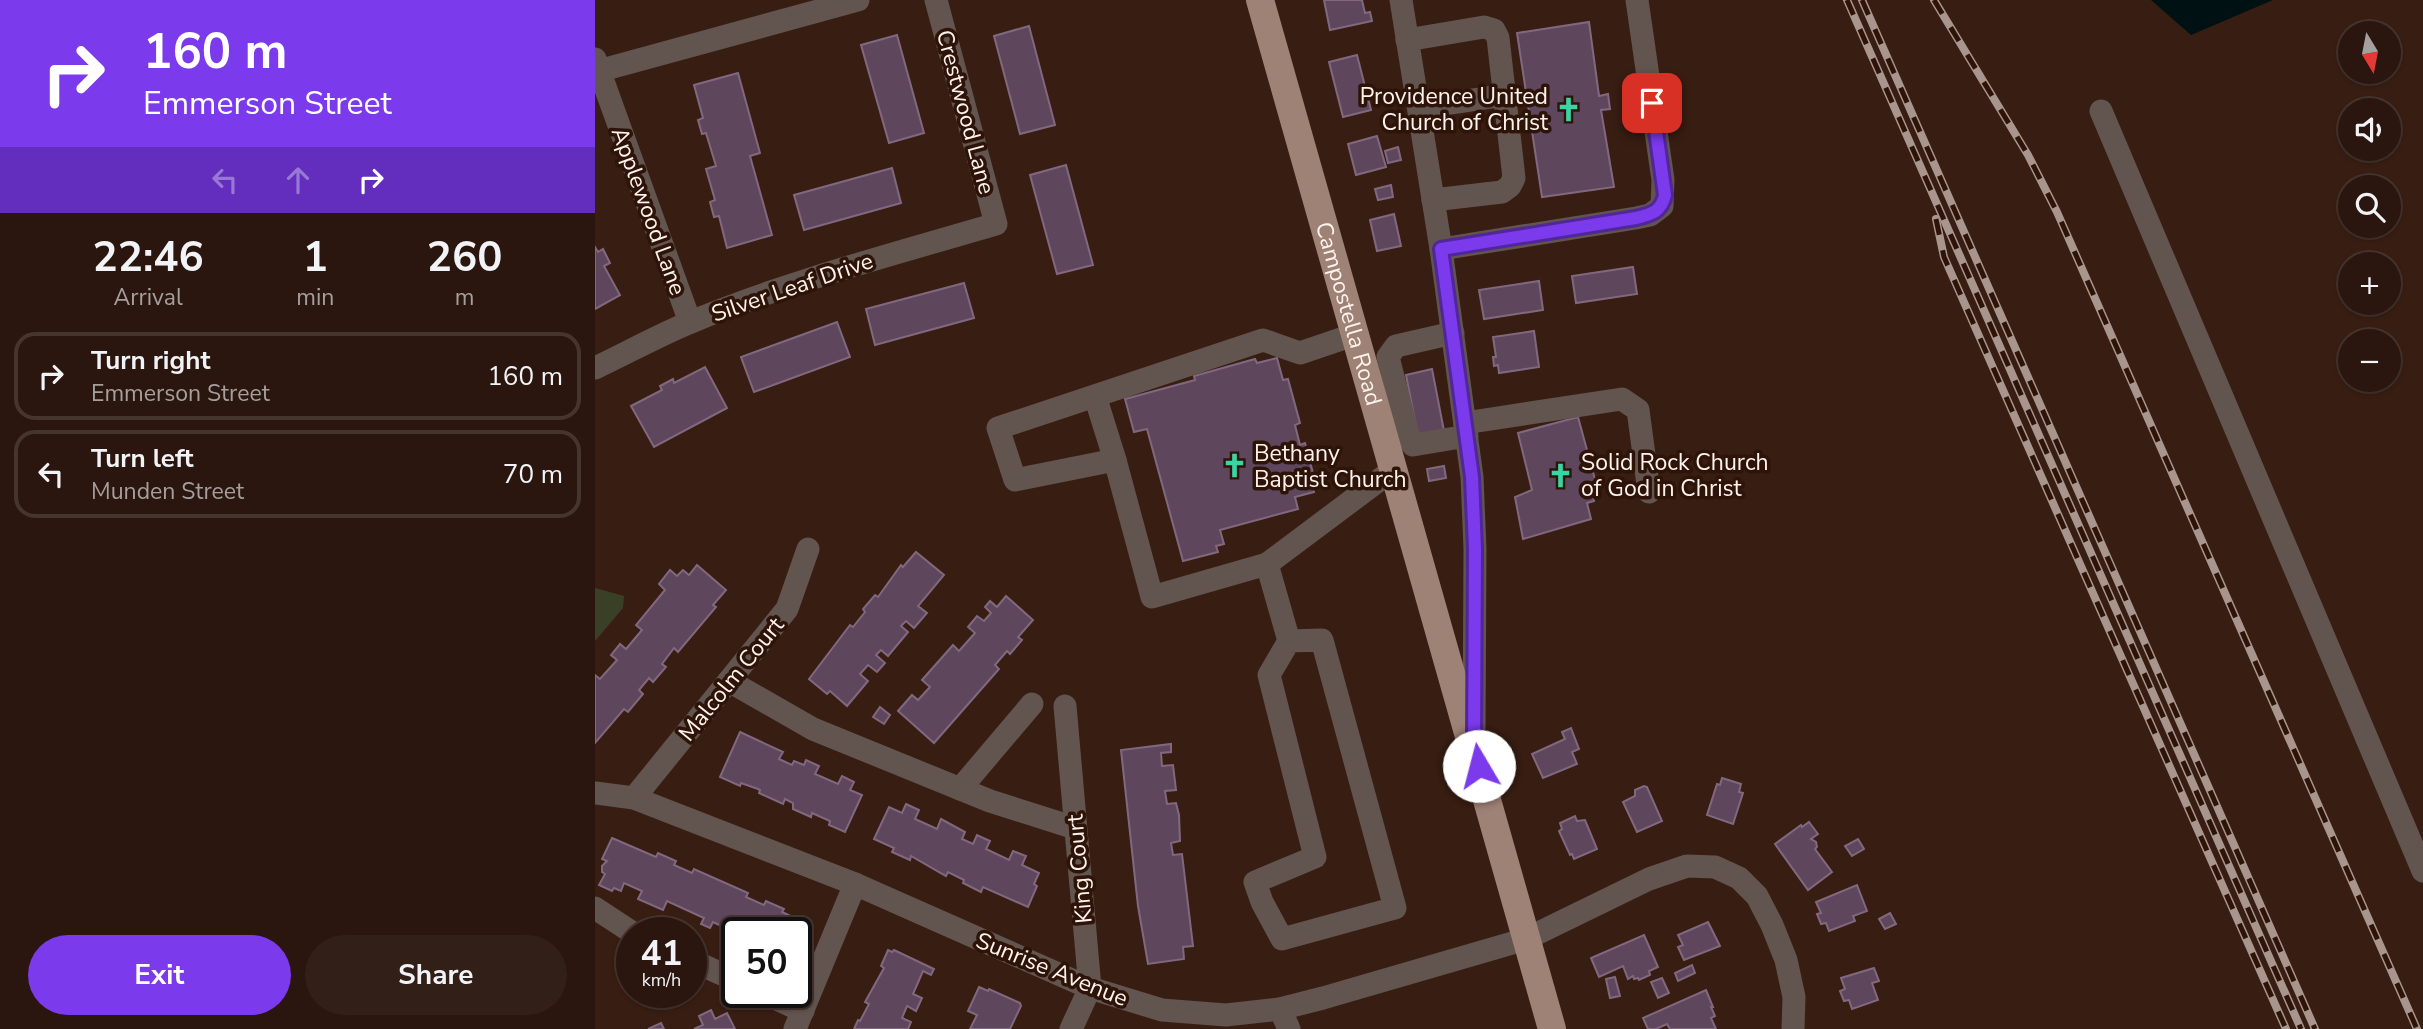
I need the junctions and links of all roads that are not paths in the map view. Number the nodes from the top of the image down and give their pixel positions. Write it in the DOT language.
graph roads {
  1 [pos="858,0"];
  2 [pos="936,0"];
  3 [pos="1260,0"];
  4 [pos="1401,0"];
  5 [pos="1637,0"];
  6 [pos="1408,40"];
  7 [pos="596,67"];
  8 [pos="1505,95"];
  9 [pos="1419,108"];
  10 [pos="2101,111"];
  11 [pos="1433,200"];
  12 [pos="996,224"];
  13 [pos="1441,249"];
  14 [pos="689,322"];
  15 [pos="1453,333"];
  16 [pos="1356,334"];
  17 [pos="595,368"];
  18 [pos="1095,396"];
  19 [pos="1466,430"];
  20 [pos="1115,460"];
  21 [pos="1394,470"];
  22 [pos="1649,492"];
  23 [pos="808,549"];
  24 [pos="1267,564"];
  25 [pos="1289,641"];
  26 [pos="729,681"];
  27 [pos="1032,704"];
  28 [pos="1065,706"];
  29 [pos="1474,747"];
  30 [pos="960,789"];
  31 [pos="595,793"];
  32 [pos="634,798"];
  33 [pos="1075,828"];
  34 [pos="2423,871"];
  35 [pos="855,884"];
  36 [pos="595,908"];
  37 [pos="616,922"];
  38 [pos="1526,939"];
  39 [pos="1090,988"];
  40 [pos="783,1008"];
  41 [pos="1285,1019"];
  42 [pos="799,1020"];
  43 [pos="1071,1029"];
  44 [pos="1552,1029"];
  45 [pos="1793,1029"];
  1 -- 7 [label="street"];
  2 -- 12 [label="street, Crestwood Lane"];
  3 -- 16 [label="main road, Campostella Road"];
  4 -- 6 [label="street"];
  5 -- 13 [label="street"];
  6 -- 8 [label="street"];
  6 -- 9 [label="street"];
  7 -- 14 [label="street, Applewood Lane"];
  8 -- 9 [label="street"];
  8 -- 11 [label="street"];
  9 -- 11 [label="street"];
  10 -- 34 [label="street"];
  11 -- 13 [label="street"];
  12 -- 14 [label="street, Silver Leaf Drive"];
  13 -- 15 [label="street"];
  14 -- 17 [label="street, Silver Leaf Drive"];
  15 -- 19 [label="street"];
  15 -- 19 [label="street"];
  16 -- 18 [label="street"];
  16 -- 21 [label="main road, Campostella Road"];
  18 -- 20 [label="street"];
  18 -- 20 [label="street"];
  19 -- 22 [label="street"];
  19 -- 29 [label="street"];
  20 -- 24 [label="street"];
  21 -- 24 [label="street"];
  21 -- 29 [label="main road, Campostella Road"];
  23 -- 26 [label="street, Malcolm Court"];
  24 -- 25 [label="street"];
  25 -- 25 [label="street"];
  26 -- 30 [label="street"];
  26 -- 32 [label="street, Malcolm Court"];
  27 -- 30 [label="street"];
  28 -- 33 [label="street, King Court"];
  29 -- 38 [label="main road, Campostella Road"];
  30 -- 33 [label="street"];
  31 -- 32 [label="street, Sunrise Avenue"];
  32 -- 35 [label="street, Sunrise Avenue"];
  33 -- 39 [label="street, King Court"];
  35 -- 39 [label="street, Sunrise Avenue"];
  35 -- 42 [label="street"];
  36 -- 37 [label="street"];
  38 -- 41 [label="street, Sunrise Avenue"];
  38 -- 44 [label="main road, Campostella Road"];
  38 -- 45 [label="street, Sunrise Avenue"];
  39 -- 41 [label="street, Sunrise Avenue"];
  39 -- 43 [label="street"];
  40 -- 42 [label="street"];
}
